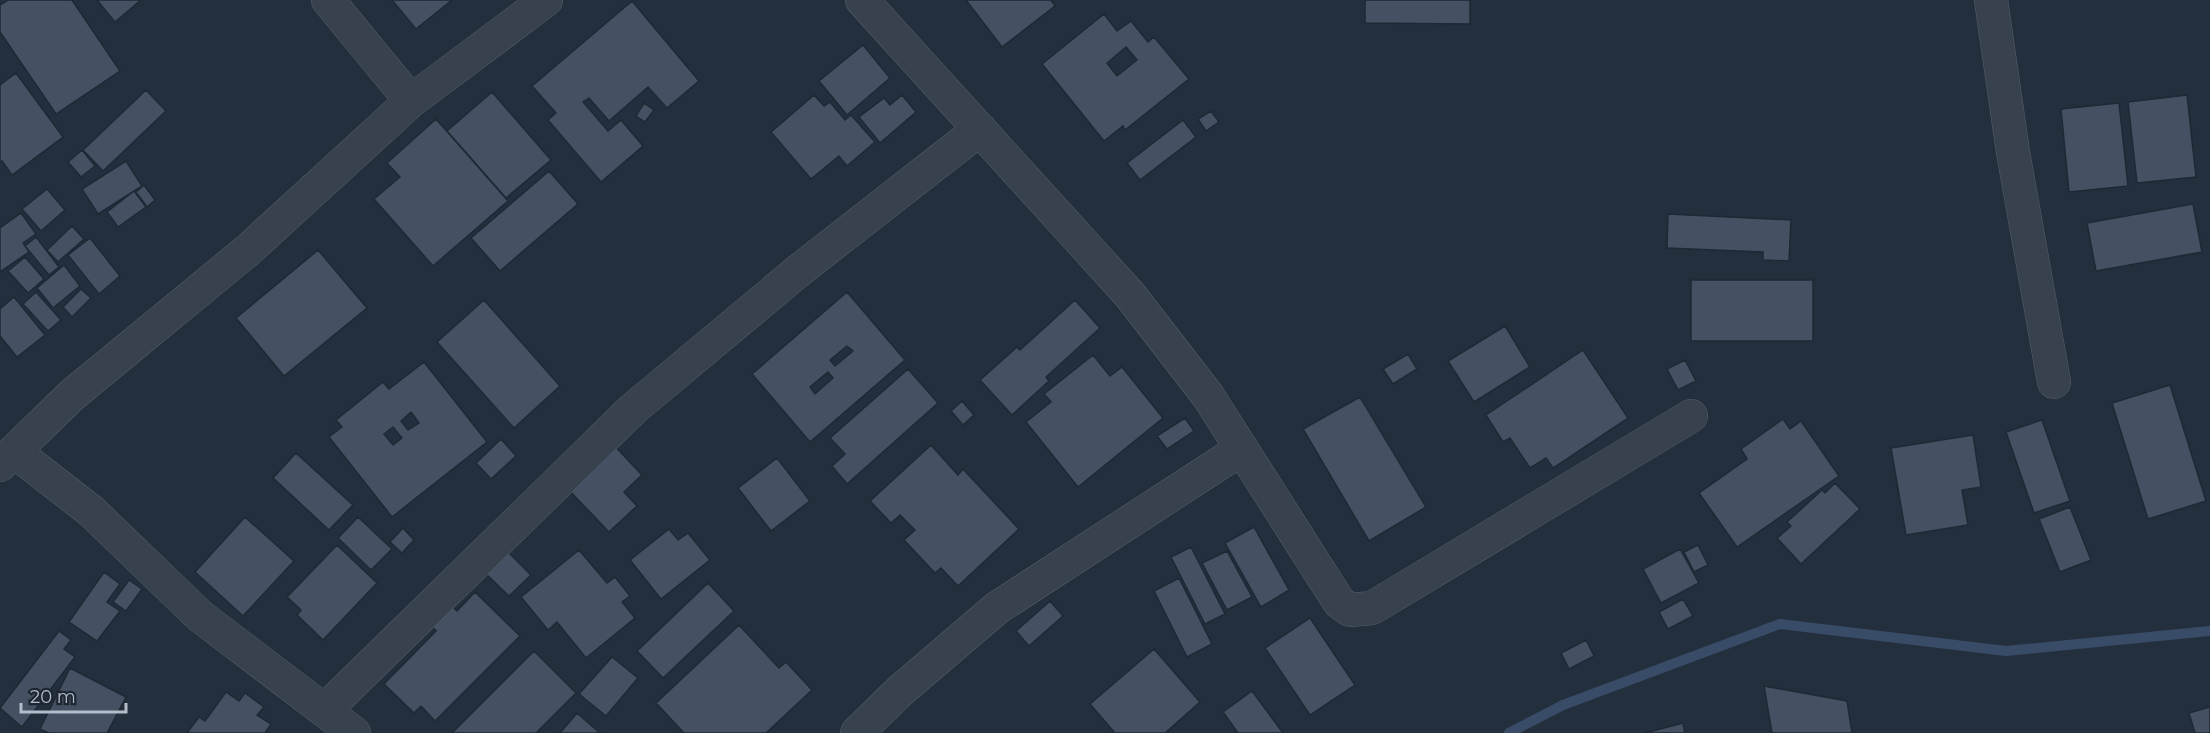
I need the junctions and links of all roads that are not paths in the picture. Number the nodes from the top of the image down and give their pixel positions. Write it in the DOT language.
graph roads {
  1 [pos="328,0"];
  2 [pos="546,0"];
  3 [pos="862,0"];
  4 [pos="1992,0"];
  5 [pos="411,101"];
  6 [pos="980,129"];
  7 [pos="2054,382"];
  8 [pos="1691,416"];
  9 [pos="1240,450"];
  10 [pos="8,459"];
  11 [pos="326,710"];
  12 [pos="354,733"];
  13 [pos="856,733"];
  1 -- 5 [label="street"];
  2 -- 5 [label="street"];
  3 -- 6 [label="street"];
  4 -- 7 [label="street"];
  5 -- 10 [label="street"];
  6 -- 9 [label="street"];
  6 -- 11 [label="street"];
  8 -- 9 [label="street"];
  9 -- 13 [label="street"];
  10 -- 11 [label="street"];
  11 -- 12 [label="street"];
}
